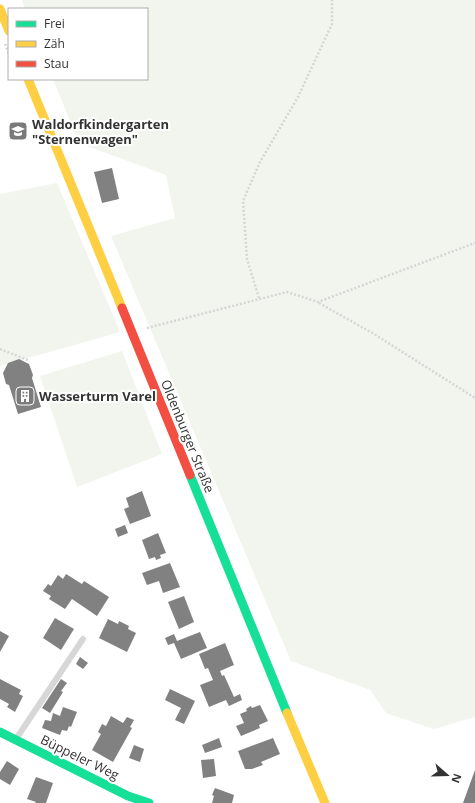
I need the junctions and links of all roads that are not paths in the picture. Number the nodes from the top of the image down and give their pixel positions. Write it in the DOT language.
graph roads {
  1 [pos="0,9"];
  2 [pos="8,29"];
  3 [pos="28,80"];
  4 [pos="83,639"];
  5 [pos="0,732"];
  6 [pos="16,740"];
  7 [pos="149,803"];
  8 [pos="324,803"];
  1 -- 2 [label="main road"];
  3 -- 8 [label="main road, Oldenburger Straße"];
  4 -- 6 [label="lane"];
  5 -- 6 [label="main road, Büppeler Weg"];
  6 -- 7 [label="main road, Büppeler Weg"];
}
